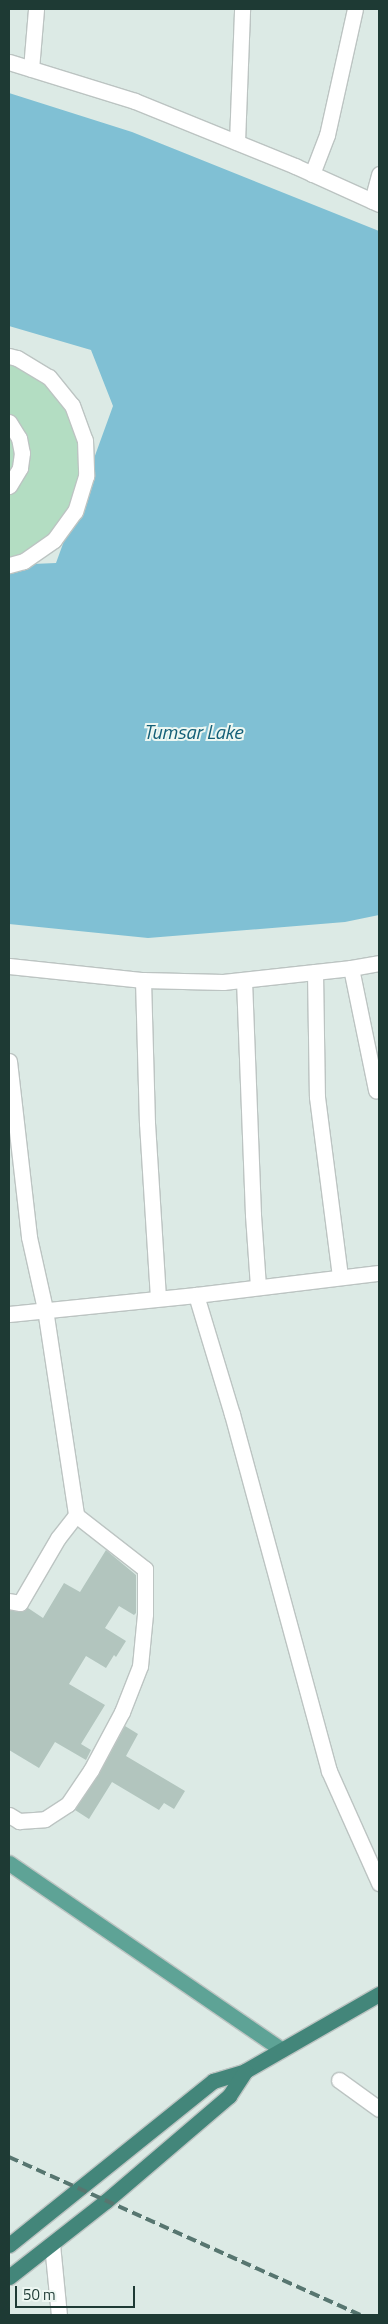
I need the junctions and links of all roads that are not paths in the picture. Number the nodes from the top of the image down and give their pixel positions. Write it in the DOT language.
graph roads {
  1 [pos="36,9"];
  2 [pos="242,9"];
  3 [pos="355,9"];
  4 [pos="9,62"];
  5 [pos="31,69"];
  6 [pos="237,142"];
  7 [pos="312,174"];
  8 [pos="379,174"];
  9 [pos="376,203"];
  10 [pos="9,356"];
  11 [pos="9,422"];
  12 [pos="9,486"];
  13 [pos="9,565"];
  14 [pos="379,963"];
  15 [pos="9,966"];
  16 [pos="351,968"];
  17 [pos="315,972"];
  18 [pos="143,980"];
  19 [pos="244,980"];
  20 [pos="9,1061"];
  21 [pos="376,1090"];
  22 [pos="379,1273"];
  23 [pos="340,1277"];
  24 [pos="258,1287"];
  25 [pos="196,1295"];
  26 [pos="158,1298"];
  27 [pos="45,1309"];
  28 [pos="9,1314"];
  29 [pos="76,1515"];
  30 [pos="9,1601"];
  31 [pos="9,1815"];
  32 [pos="9,1863"];
  33 [pos="378,1882"];
  34 [pos="379,1994"];
  35 [pos="281,2048"];
  36 [pos="245,2071"];
  37 [pos="339,2080"];
  38 [pos="379,2109"];
  39 [pos="52,2244"];
  40 [pos="9,2245"];
  41 [pos="9,2277"];
  42 [pos="59,2315"];
  1 -- 5 [label="street"];
  2 -- 6 [label="street"];
  3 -- 7 [label="street"];
  4 -- 5 [label="street"];
  5 -- 6 [label="street"];
  6 -- 7 [label="street"];
  7 -- 9 [label="street"];
  8 -- 9 [label="street"];
  10 -- 13 [label="street"];
  11 -- 12 [label="street"];
  14 -- 16 [label="street"];
  15 -- 18 [label="street"];
  16 -- 17 [label="street"];
  16 -- 21 [label="street"];
  17 -- 19 [label="street"];
  17 -- 23 [label="street"];
  18 -- 19 [label="street"];
  18 -- 26 [label="street"];
  19 -- 24 [label="street"];
  20 -- 27 [label="street"];
  22 -- 23 [label="street"];
  23 -- 24 [label="street"];
  24 -- 25 [label="street"];
  25 -- 26 [label="street"];
  25 -- 33 [label="street"];
  26 -- 27 [label="street"];
  27 -- 28 [label="street"];
  27 -- 29 [label="street"];
  29 -- 30 [label="street"];
  29 -- 31 [label="street"];
  32 -- 35 [label="main road"];
  34 -- 35 [label="highway"];
  35 -- 36 [label="highway"];
  36 -- 39 [label="highway"];
  36 -- 40 [label="highway"];
  37 -- 38 [label="street"];
  39 -- 41 [label="highway"];
  39 -- 42 [label="street"];
}
